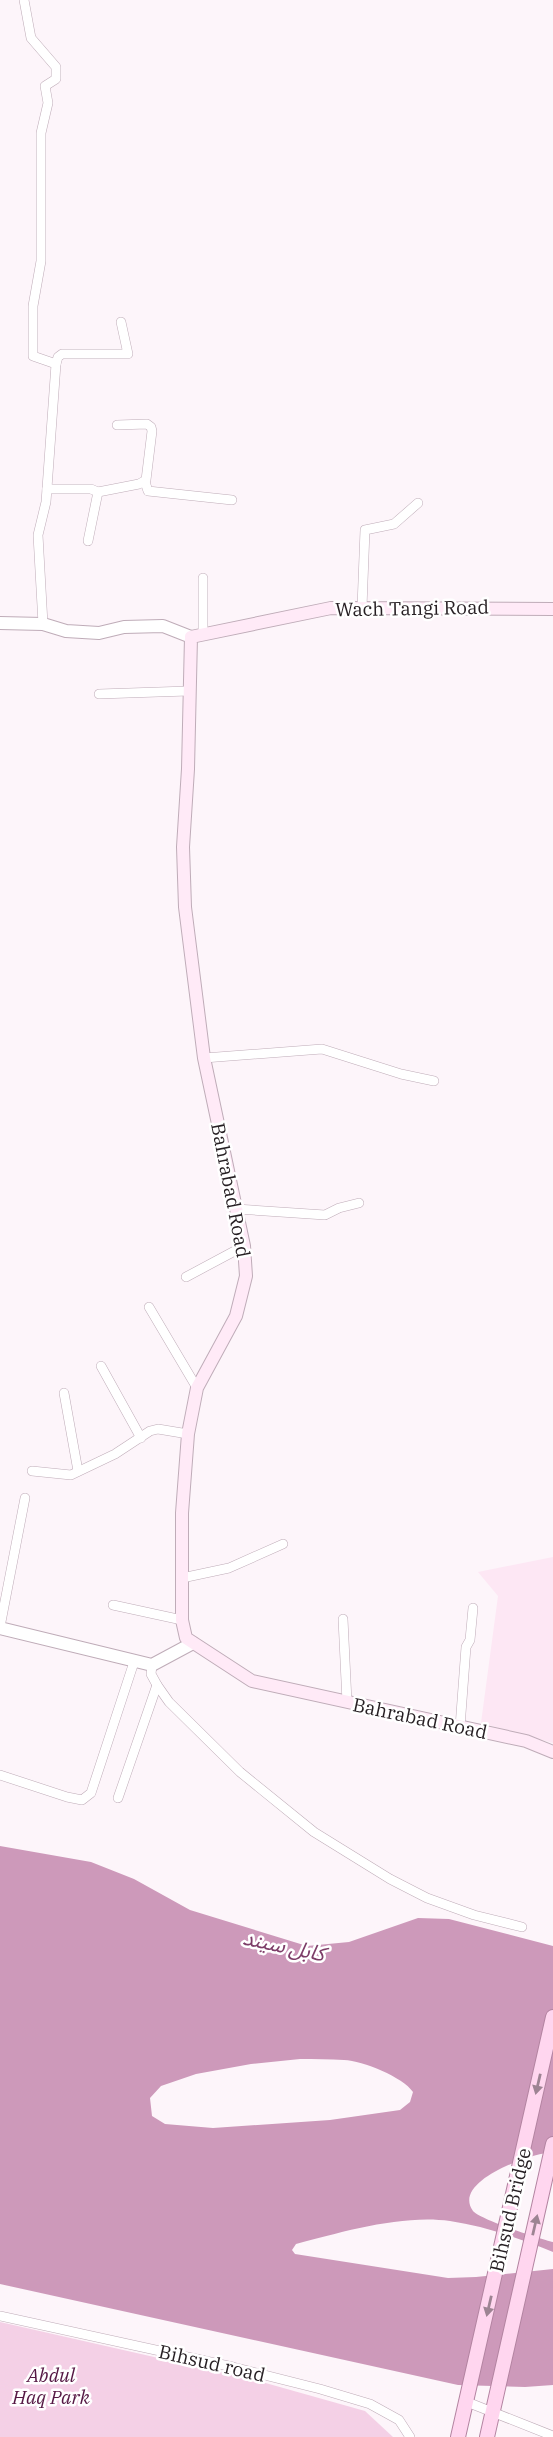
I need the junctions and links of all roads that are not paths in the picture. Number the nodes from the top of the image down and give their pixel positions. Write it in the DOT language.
graph roads {
  1 [pos="24,0"];
  2 [pos="121,322"];
  3 [pos="55,364"];
  4 [pos="117,425"];
  5 [pos="145,482"];
  6 [pos="47,489"];
  7 [pos="98,492"];
  8 [pos="232,500"];
  9 [pos="418,503"];
  10 [pos="88,541"];
  11 [pos="203,578"];
  12 [pos="362,607"];
  13 [pos="553,609"];
  14 [pos="0,623"];
  15 [pos="43,624"];
  16 [pos="197,635"];
  17 [pos="188,691"];
  18 [pos="99,694"];
  19 [pos="204,1058"];
  20 [pos="435,1081"];
  21 [pos="359,1203"];
  22 [pos="236,1209"];
  23 [pos="244,1246"];
  24 [pos="186,1277"];
  25 [pos="149,1307"];
  26 [pos="101,1366"];
  27 [pos="197,1388"];
  28 [pos="64,1393"];
  29 [pos="188,1434"];
  30 [pos="141,1437"];
  31 [pos="32,1471"];
  32 [pos="78,1471"];
  33 [pos="25,1498"];
  34 [pos="283,1544"];
  35 [pos="182,1578"];
  36 [pos="113,1605"];
  37 [pos="473,1608"];
  38 [pos="343,1619"];
  39 [pos="182,1620"];
  40 [pos="0,1628"];
  41 [pos="193,1643"];
  42 [pos="134,1662"];
  43 [pos="152,1665"];
  44 [pos="157,1685"];
  45 [pos="347,1702"];
  46 [pos="460,1727"];
  47 [pos="526,1741"];
  48 [pos="553,1746"];
  49 [pos="553,1752"];
  50 [pos="0,1775"];
  51 [pos="118,1798"];
  52 [pos="522,1927"];
  53 [pos="553,2017"];
  54 [pos="553,2144"];
  55 [pos="0,2316"];
  56 [pos="467,2402"];
  57 [pos="493,2412"];
  58 [pos="553,2436"];
  59 [pos="410,2437"];
  60 [pos="458,2437"];
  61 [pos="487,2437"];
  1 -- 3 [label="street"];
  2 -- 3 [label="street"];
  3 -- 6 [label="street"];
  4 -- 5 [label="street"];
  5 -- 7 [label="street"];
  5 -- 8 [label="street"];
  6 -- 7 [label="street"];
  6 -- 15 [label="street"];
  7 -- 10 [label="street"];
  9 -- 12 [label="street"];
  11 -- 16 [label="street"];
  12 -- 13 [label="main road, Wach Tangi Road"];
  12 -- 16 [label="main road, Wach Tangi Road"];
  14 -- 15 [label="street"];
  15 -- 16 [label="street"];
  16 -- 17 [label="main road, Bahrabad Road"];
  17 -- 18 [label="street"];
  17 -- 19 [label="main road, Bahrabad Road"];
  19 -- 20 [label="street"];
  19 -- 22 [label="main road, Bahrabad Road"];
  21 -- 22 [label="street"];
  22 -- 23 [label="main road, Bahrabad Road"];
  23 -- 24 [label="street"];
  23 -- 27 [label="main road, Bahrabad Road"];
  25 -- 27 [label="street"];
  26 -- 30 [label="street"];
  27 -- 29 [label="main road, Bahrabad Road"];
  28 -- 32 [label="street"];
  29 -- 30 [label="street"];
  29 -- 35 [label="main road, Bahrabad Road"];
  30 -- 32 [label="street"];
  31 -- 32 [label="street"];
  33 -- 40 [label="street"];
  34 -- 35 [label="street"];
  35 -- 39 [label="main road, Bahrabad Road"];
  36 -- 39 [label="street"];
  37 -- 46 [label="street"];
  38 -- 45 [label="street"];
  39 -- 41 [label="main road, Bahrabad Road"];
  40 -- 42 [label="street"];
  41 -- 43 [label="street"];
  41 -- 45 [label="main road, Bahrabad Road"];
  42 -- 43 [label="street"];
  42 -- 50 [label="street"];
  43 -- 44 [label="street"];
  44 -- 51 [label="street"];
  44 -- 52 [label="street"];
  45 -- 46 [label="main road, Bahrabad Road"];
  46 -- 47 [label="main road, Bahrabad Road"];
  47 -- 48 [label="main road"];
  47 -- 49 [label="main road, Bahrabad Road"];
  53 -- 56 [label="main road, Bihsud Bridge, one-way"];
  57 -- 54 [label="main road, one-way"];
  55 -- 59 [label="street, Bihsud road"];
  56 -- 57 [label="street"];
  56 -- 60 [label="main road, Bihsud Bridge"];
  57 -- 58 [label="street"];
  57 -- 61 [label="main road"];
}
